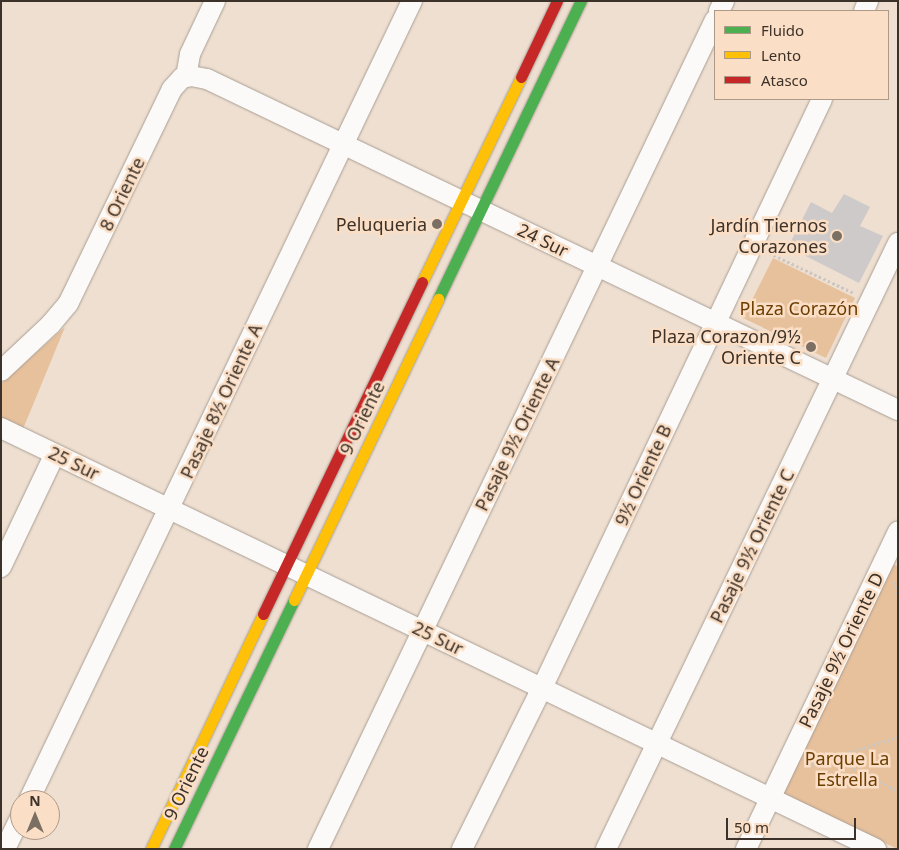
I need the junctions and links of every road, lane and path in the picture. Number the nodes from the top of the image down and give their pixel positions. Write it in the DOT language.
graph roads {
  1 [pos="216,1"];
  2 [pos="412,1"];
  3 [pos="557,1"];
  4 [pos="581,1"];
  5 [pos="714,22"];
  6 [pos="186,77"];
  7 [pos="822,100"];
  8 [pos="344,145"];
  9 [pos="462,201"];
  10 [pos="481,210"];
  11 [pos="898,244"];
  12 [pos="753,245"];
  13 [pos="598,266"];
  14 [pos="870,301"];
  15 [pos="716,323"];
  16 [pos="1,371"];
  17 [pos="833,379"];
  18 [pos="898,410"];
  19 [pos="1,428"];
  20 [pos="55,454"];
  21 [pos="170,509"];
  22 [pos="898,532"];
  23 [pos="893,555"];
  24 [pos="287,566"];
  25 [pos="1,567"];
  26 [pos="306,575"];
  27 [pos="423,631"];
  28 [pos="542,688"];
  29 [pos="898,737"];
  30 [pos="658,744"];
  31 [pos="840,755"];
  32 [pos="800,768"];
  33 [pos="34,790"];
  34 [pos="898,791"];
  35 [pos="770,798"];
  36 [pos="151,849"];
  37 [pos="174,849"];
  38 [pos="318,849"];
  39 [pos="462,849"];
  40 [pos="606,849"];
  41 [pos="746,849"];
  42 [pos="876,849"];
  1 -- 6 [label="street"];
  2 -- 8 [label="street, Pasaje 8½ Oriente A"];
  3 -- 9 [label="street, 9 Oriente"];
  4 -- 10 [label="street, 9 Oriente"];
  5 -- 13 [label="street, Pasaje 9½ Oriente A"];
  6 -- 8 [label="street, 24 Sur"];
  6 -- 16 [label="street, 8 Oriente"];
  7 -- 12 [label="street, 9½ Oriente B"];
  8 -- 9 [label="street, 24 Sur"];
  8 -- 21 [label="street, Pasaje 8½ Oriente A"];
  9 -- 10 [label="street, 24 Sur"];
  9 -- 24 [label="street, 9 Oriente"];
  10 -- 13 [label="street, 24 Sur"];
  10 -- 26 [label="street, 9 Oriente"];
  11 -- 14 [label="street, Pasaje 9½ Oriente C"];
  12 -- 14 [label="path"];
  12 -- 15 [label="street, 9½ Oriente B"];
  13 -- 15 [label="street, 24 Sur"];
  13 -- 27 [label="street, Pasaje 9½ Oriente A"];
  14 -- 17 [label="street, Pasaje 9½ Oriente C"];
  15 -- 17 [label="street, 24 Sur"];
  15 -- 28 [label="street, 9½ Oriente B"];
  17 -- 18 [label="street, 24 Sur"];
  17 -- 30 [label="street, Pasaje 9½ Oriente C"];
  19 -- 20 [label="street, 25 Sur"];
  20 -- 21 [label="street, 25 Sur"];
  20 -- 25 [label="street"];
  21 -- 24 [label="street, 25 Sur"];
  21 -- 33 [label="street, Pasaje 8½ Oriente A"];
  22 -- 23 [label="street, Pasaje 9½ Oriente D"];
  23 -- 35 [label="street, Pasaje 9½ Oriente D"];
  24 -- 26 [label="street, 25 Sur"];
  24 -- 36 [label="street, 9 Oriente"];
  26 -- 27 [label="street, 25 Sur"];
  26 -- 37 [label="street, 9 Oriente"];
  27 -- 28 [label="street, 25 Sur"];
  27 -- 38 [label="street, Pasaje 9½ Oriente A"];
  28 -- 30 [label="street, 25 Sur"];
  28 -- 39 [label="street, 9½ Oriente B"];
  29 -- 31 [label="path"];
  30 -- 35 [label="street, 25 Sur"];
  30 -- 40 [label="street, Pasaje 9½ Oriente C"];
  31 -- 32 [label="path"];
  31 -- 34 [label="path"];
  35 -- 41 [label="street, Pasaje 9½ Oriente D"];
  35 -- 42 [label="street, 25 Sur"];
}
